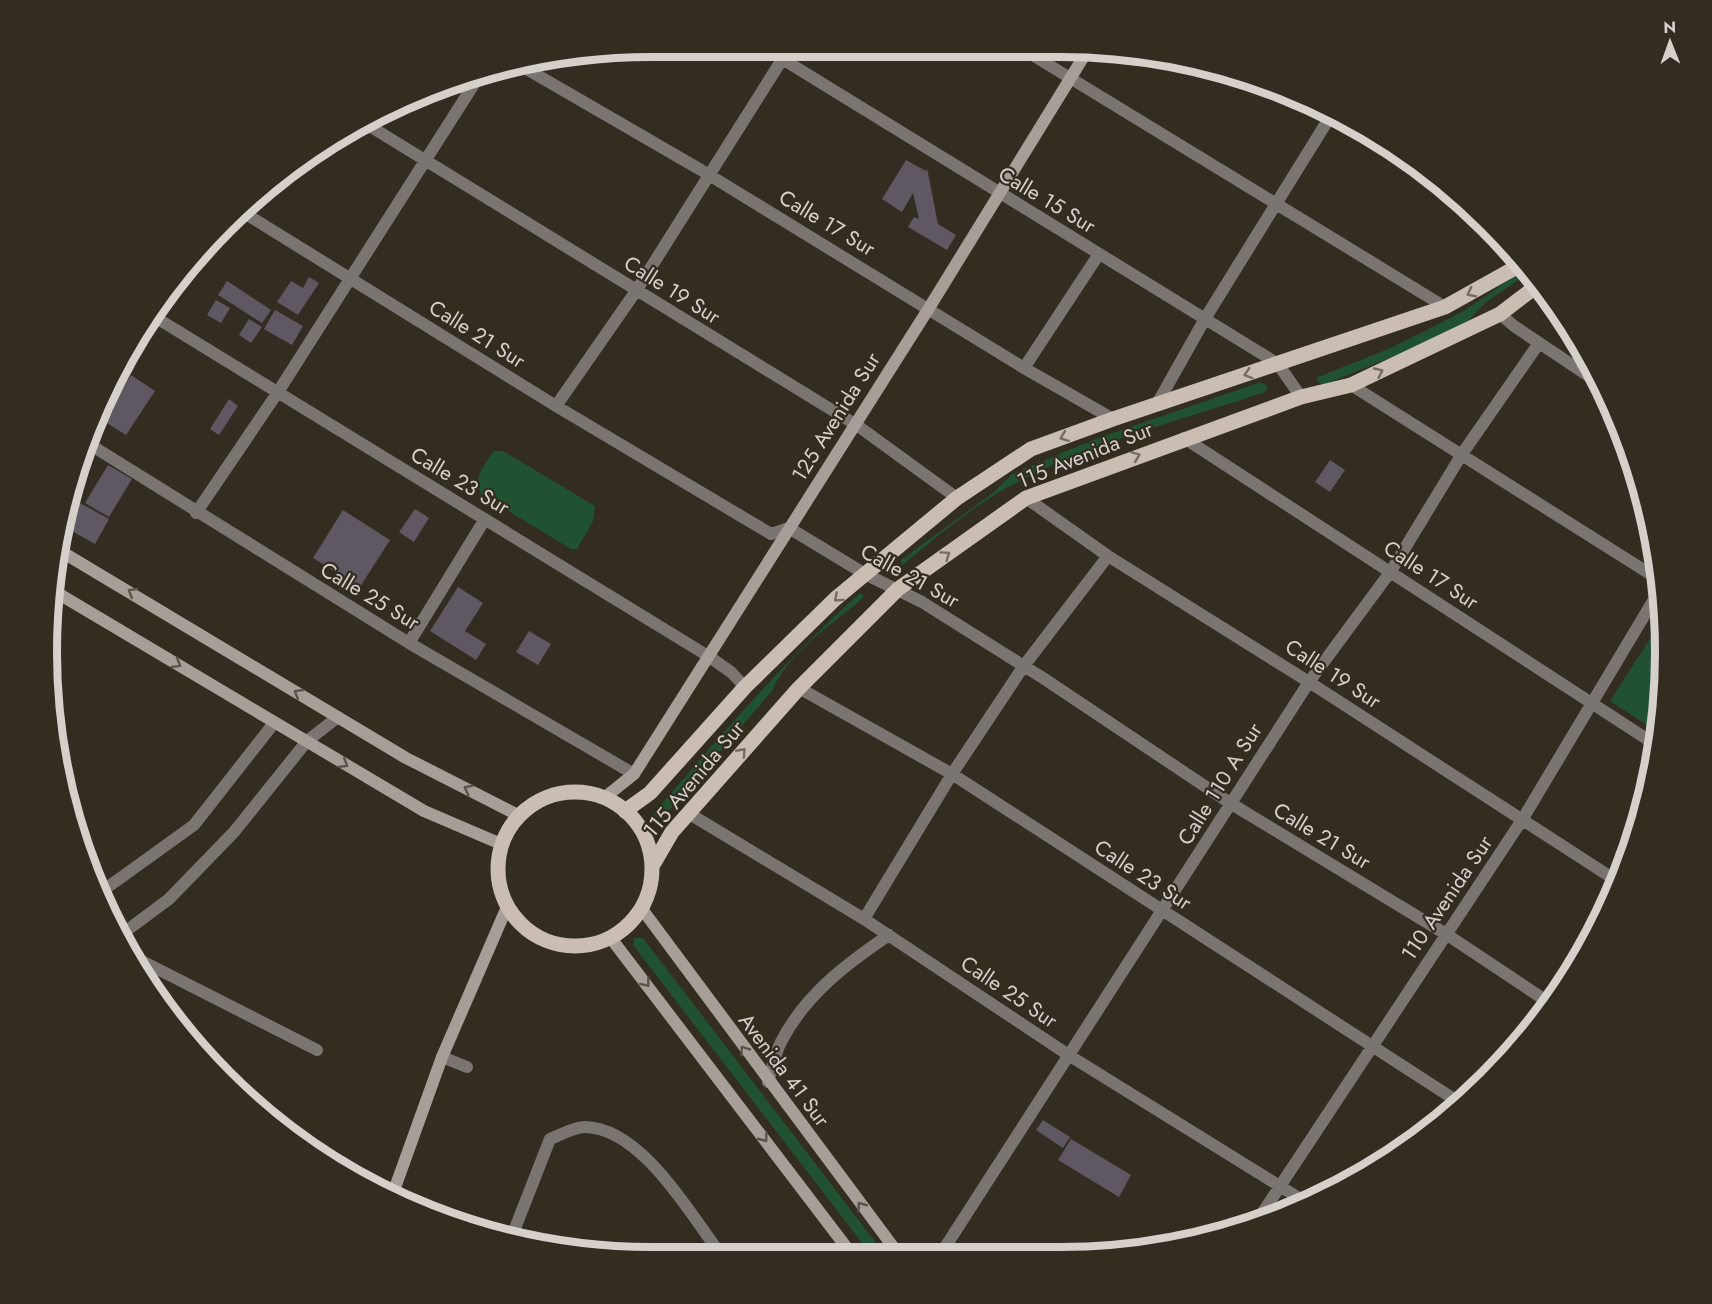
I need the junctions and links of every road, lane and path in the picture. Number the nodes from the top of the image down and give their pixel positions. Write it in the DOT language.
graph roads {
  1 [pos="777,57"];
  2 [pos="784,57"];
  3 [pos="1036,57"];
  4 [pos="1084,58"];
  5 [pos="782,60"];
  6 [pos="528,70"];
  7 [pos="1072,78"];
  8 [pos="473,85"];
  9 [pos="1328,121"];
  10 [pos="372,127"];
  11 [pos="424,161"];
  12 [pos="710,176"];
  13 [pos="1000,193"];
  14 [pos="1278,203"];
  15 [pos="248,216"];
  16 [pos="1099,254"];
  17 [pos="1514,268"];
  18 [pos="351,279"];
  19 [pos="1532,290"];
  20 [pos="636,291"];
  21 [pos="1445,307"];
  22 [pos="929,308"];
  23 [pos="1500,314"];
  24 [pos="1206,318"];
  25 [pos="158,319"];
  26 [pos="1539,343"];
  27 [pos="1278,364"];
  28 [pos="1024,368"];
  29 [pos="1586,374"];
  30 [pos="1352,385"];
  31 [pos="278,393"];
  32 [pos="1301,397"];
  33 [pos="1157,404"];
  34 [pos="556,406"];
  35 [pos="1113,419"];
  36 [pos="854,424"];
  37 [pos="1184,438"];
  38 [pos="94,447"];
  39 [pos="1462,454"];
  40 [pos="957,498"];
  41 [pos="1026,498"];
  42 [pos="196,513"];
  43 [pos="484,519"];
  44 [pos="789,528"];
  45 [pos="65,554"];
  46 [pos="1108,556"];
  47 [pos="1391,571"];
  48 [pos="864,574"];
  49 [pos="1650,574"];
  50 [pos="898,588"];
  51 [pos="60,595"];
  52 [pos="1653,602"];
  53 [pos="409,643"];
  54 [pos="708,656"];
  55 [pos="1023,667"];
  56 [pos="1309,682"];
  57 [pos="745,687"];
  58 [pos="799,688"];
  59 [pos="1593,705"];
  60 [pos="338,717"];
  61 [pos="274,723"];
  62 [pos="1648,740"];
  63 [pos="307,741"];
  64 [pos="634,774"];
  65 [pos="952,774"];
  66 [pos="604,798"];
  67 [pos="1230,803"];
  68 [pos="625,811"];
  69 [pos="688,813"];
  70 [pos="520,816"];
  71 [pos="1522,820"];
  72 [pos="501,844"];
  73 [pos="654,863"];
  74 [pos="1611,877"];
  75 [pos="106,888"];
  76 [pos="507,907"];
  77 [pos="642,909"];
  78 [pos="1162,912"];
  79 [pos="864,919"];
  80 [pos="126,931"];
  81 [pos="1446,934"];
  82 [pos="889,935"];
  83 [pos="610,937"];
  84 [pos="144,962"];
  85 [pos="1543,999"];
  86 [pos="1372,1047"];
  87 [pos="317,1050"];
  88 [pos="1070,1056"];
  89 [pos="442,1057"];
  90 [pos="467,1067"];
  91 [pos="768,1082"];
  92 [pos="1453,1098"];
  93 [pos="1279,1186"];
  94 [pos="395,1189"];
  95 [pos="1298,1197"];
  96 [pos="1264,1211"];
  97 [pos="514,1231"];
  98 [pos="714,1247"];
  99 [pos="846,1247"];
  100 [pos="893,1247"];
  101 [pos="945,1247"];
  1 -- 5 [label="street, Calle 15 Sur"];
  2 -- 5 [label="street"];
  3 -- 7 [label="street"];
  4 -- 7 [label="main road, 125 Avenida Sur"];
  5 -- 12 [label="street"];
  5 -- 13 [label="street, Calle 15 Sur"];
  6 -- 12 [label="street, Calle 17 Sur"];
  7 -- 13 [label="main road, 125 Avenida Sur"];
  7 -- 14 [label="street"];
  8 -- 11 [label="street"];
  9 -- 14 [label="street"];
  10 -- 11 [label="street, Calle 19 Sur"];
  11 -- 18 [label="street"];
  11 -- 20 [label="street, Calle 19 Sur"];
  12 -- 20 [label="street"];
  12 -- 22 [label="street, Calle 17 Sur"];
  13 -- 16 [label="street, Calle 15 Sur"];
  13 -- 22 [label="main road, 125 Avenida Sur"];
  14 -- 21 [label="street"];
  14 -- 24 [label="street"];
  15 -- 18 [label="street, Calle 21 Sur"];
  16 -- 24 [label="street, Calle 15 Sur"];
  16 -- 28 [label="street"];
  17 -- 21 [label="main road, 115 Avenida Sur, one-way"];
  18 -- 31 [label="street"];
  18 -- 34 [label="street, Calle 21 Sur"];
  19 -- 23 [label="main road, 115 Avenida Sur"];
  20 -- 34 [label="street"];
  20 -- 36 [label="street, Calle 19 Sur"];
  21 -- 27 [label="main road, 115 Avenida Sur"];
  22 -- 28 [label="street, Calle 17 Sur"];
  22 -- 36 [label="main road, 125 Avenida Sur"];
  23 -- 26 [label="street"];
  30 -- 23 [label="main road, 115 Avenida Sur, one-way"];
  24 -- 27 [label="street, Calle 15 Sur"];
  24 -- 33 [label="street"];
  25 -- 31 [label="street, Calle 23 Sur"];
  26 -- 29 [label="street"];
  26 -- 39 [label="street, Calle 110 A Sur"];
  27 -- 32 [label="street, Calle 15 Sur"];
  27 -- 33 [label="main road, 115 Avenida Sur, one-way"];
  28 -- 35 [label="street, Calle 17 Sur"];
  30 -- 32 [label="main road, 115 Avenida Sur"];
  30 -- 39 [label="street"];
  31 -- 42 [label="street"];
  31 -- 43 [label="street, Calle 23 Sur"];
  32 -- 37 [label="main road, 115 Avenida Sur"];
  33 -- 35 [label="main road, 115 Avenida Sur"];
  34 -- 44 [label="street, Calle 21 Sur"];
  35 -- 40 [label="main road, 115 Avenida Sur, one-way"];
  36 -- 40 [label="street, Calle 19 Sur"];
  36 -- 44 [label="main road, 125 Avenida Sur"];
  41 -- 37 [label="main road, 115 Avenida Sur, one-way"];
  37 -- 47 [label="street, Calle 17 Sur"];
  38 -- 42 [label="street, Calle 25 Sur"];
  39 -- 47 [label="street, Calle 110 A Sur"];
  39 -- 49 [label="street"];
  40 -- 48 [label="main road, 115 Avenida Sur"];
  41 -- 46 [label="street, Calle 19 Sur"];
  50 -- 41 [label="main road, 115 Avenida Sur, one-way"];
  42 -- 53 [label="street, Calle 25 Sur"];
  43 -- 53 [label="street"];
  43 -- 54 [label="street, Calle 23 Sur"];
  44 -- 48 [label="street, Calle 21 Sur"];
  44 -- 54 [label="main road, 125 Avenida Sur"];
  60 -- 45 [label="main road, one-way"];
  46 -- 55 [label="street"];
  46 -- 56 [label="street, Calle 19 Sur"];
  47 -- 56 [label="street, Calle 110 A Sur"];
  47 -- 59 [label="street, Calle 17 Sur"];
  48 -- 50 [label="street, Calle 21 Sur"];
  48 -- 57 [label="main road, 115 Avenida Sur, one-way"];
  50 -- 55 [label="street, Calle 21 Sur"];
  50 -- 58 [label="main road, 115 Avenida Sur"];
  51 -- 61 [label="main road, one-way"];
  52 -- 59 [label="street, 110 Avenida Sur"];
  53 -- 64 [label="street, Calle 25 Sur"];
  54 -- 57 [label="street, Calle 23 Sur"];
  54 -- 64 [label="main road, 125 Avenida Sur"];
  55 -- 65 [label="street"];
  55 -- 67 [label="street, Calle 21 Sur"];
  56 -- 67 [label="street, Calle 110 A Sur"];
  56 -- 71 [label="street, Calle 19 Sur"];
  57 -- 68 [label="main road, 115 Avenida Sur"];
  58 -- 65 [label="street, Calle 23 Sur"];
  69 -- 58 [label="main road, 115 Avenida Sur, one-way"];
  59 -- 62 [label="street, Calle 17 Sur"];
  59 -- 71 [label="street, 110 Avenida Sur"];
  60 -- 63 [label="street"];
  70 -- 60 [label="main road, one-way"];
  61 -- 63 [label="main road"];
  61 -- 75 [label="street"];
  63 -- 72 [label="main road, one-way"];
  63 -- 80 [label="street"];
  64 -- 66 [label="main road, 125 Avenida Sur"];
  65 -- 78 [label="street, Calle 23 Sur"];
  65 -- 79 [label="street"];
  66 -- 68 [label="main road"];
  66 -- 70 [label="main road"];
  67 -- 78 [label="street, Calle 110 A Sur"];
  67 -- 81 [label="street, Calle 21 Sur"];
  68 -- 73 [label="main road"];
  69 -- 73 [label="main road, 115 Avenida Sur"];
  69 -- 79 [label="street, Calle 25 Sur"];
  70 -- 72 [label="main road"];
  71 -- 74 [label="street, Calle 19 Sur"];
  71 -- 81 [label="street, 110 Avenida Sur"];
  72 -- 76 [label="main road"];
  73 -- 77 [label="main road"];
  76 -- 83 [label="main road"];
  76 -- 89 [label="main road"];
  77 -- 83 [label="main road"];
  91 -- 77 [label="main road, Avenida 41 Sur, one-way"];
  78 -- 86 [label="street, Calle 23 Sur"];
  78 -- 88 [label="street, Calle 110 A Sur"];
  79 -- 82 [label="street, Calle 25 Sur"];
  81 -- 85 [label="street, Calle 21 Sur"];
  81 -- 86 [label="street, 110 Avenida Sur"];
  82 -- 88 [label="street, Calle 25 Sur"];
  82 -- 91 [label="street"];
  83 -- 99 [label="main road, one-way"];
  84 -- 87 [label="street"];
  86 -- 92 [label="street, Calle 23 Sur"];
  86 -- 93 [label="street, 110 Avenida Sur"];
  88 -- 93 [label="street, Calle 25 Sur"];
  88 -- 101 [label="street, Calle 110 A Sur"];
  89 -- 90 [label="street"];
  89 -- 94 [label="main road"];
  100 -- 91 [label="main road, Avenida 41 Sur, one-way"];
  93 -- 95 [label="street, Calle 25 Sur"];
  93 -- 96 [label="street, 110 Avenida Sur"];
  97 -- 98 [label="street"];
}
